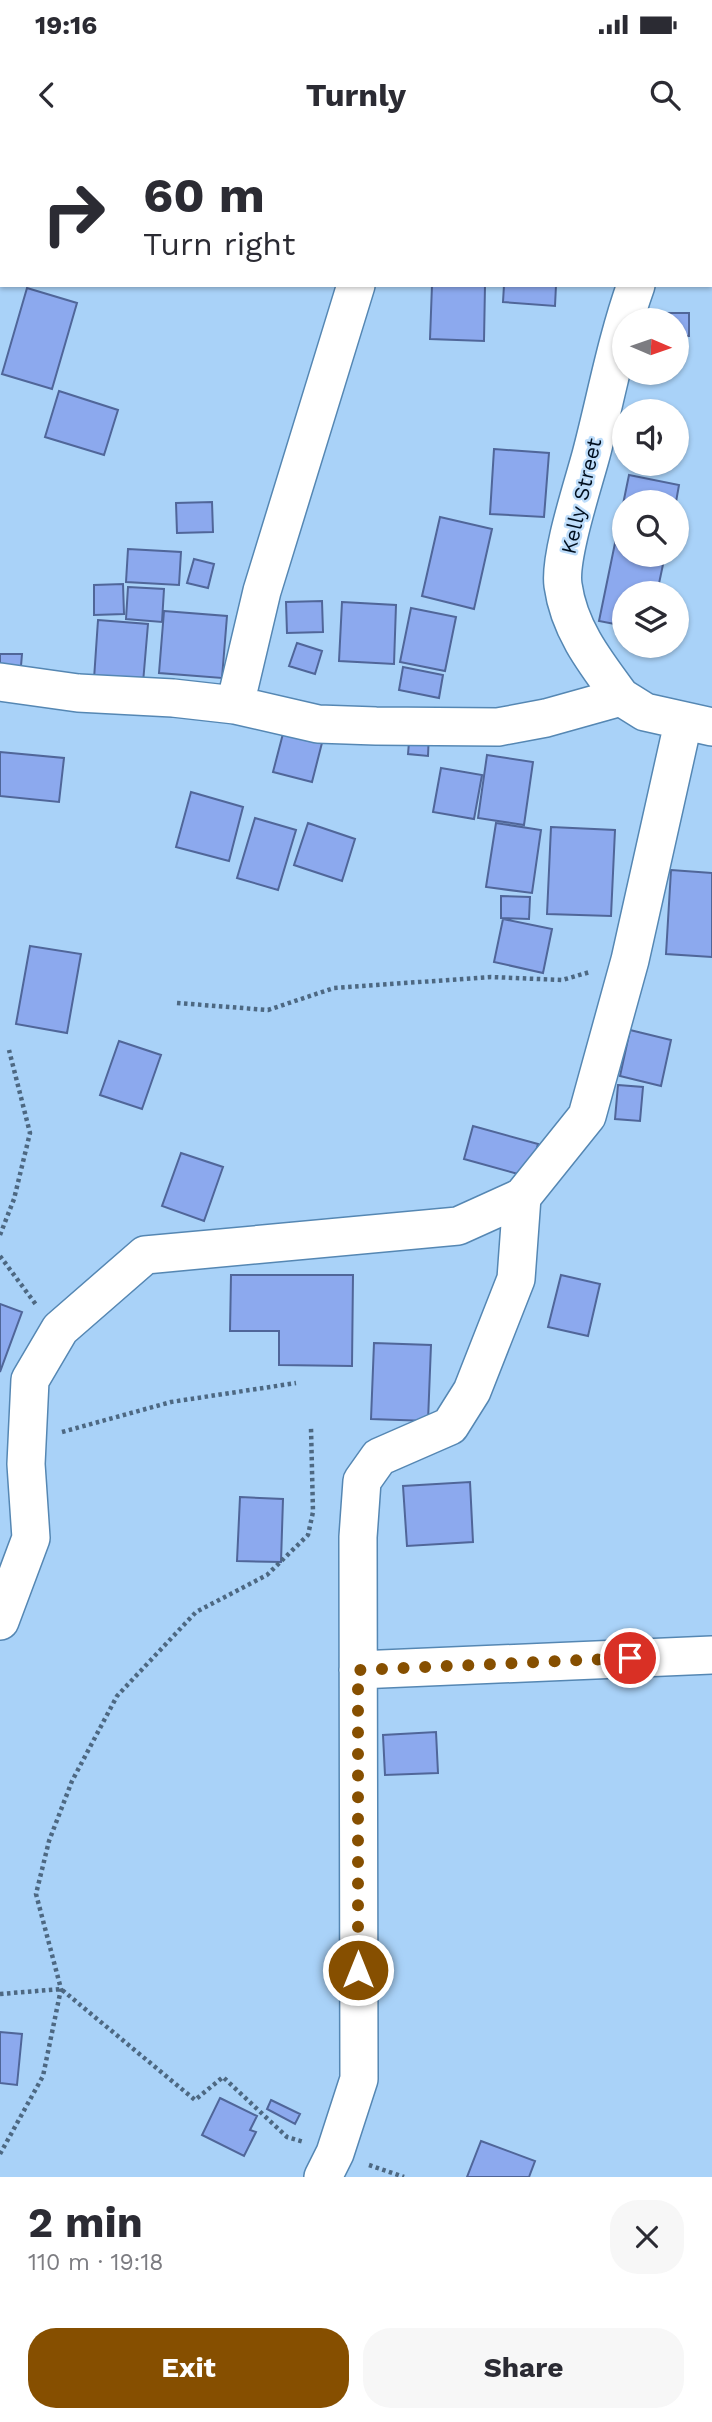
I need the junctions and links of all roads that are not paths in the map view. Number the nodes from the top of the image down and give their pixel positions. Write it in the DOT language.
graph roads {
  1 [pos="355,287"];
  2 [pos="635,287"];
  3 [pos="0,682"];
  4 [pos="235,705"];
  5 [pos="633,705"];
  6 [pos="698,725"];
  7 [pos="522,1197"];
  8 [pos="0,1621"];
  9 [pos="712,1655"];
  10 [pos="358,1670"];
  11 [pos="329,2165"];
  1 -- 4 [label="street"];
  2 -- 5 [label="street, Kelly Street"];
  3 -- 4 [label="street"];
  4 -- 5 [label="street"];
  5 -- 6 [label="street"];
  6 -- 7 [label="street"];
  7 -- 8 [label="street"];
  7 -- 10 [label="street"];
  9 -- 10 [label="street"];
  10 -- 11 [label="street"];
}
